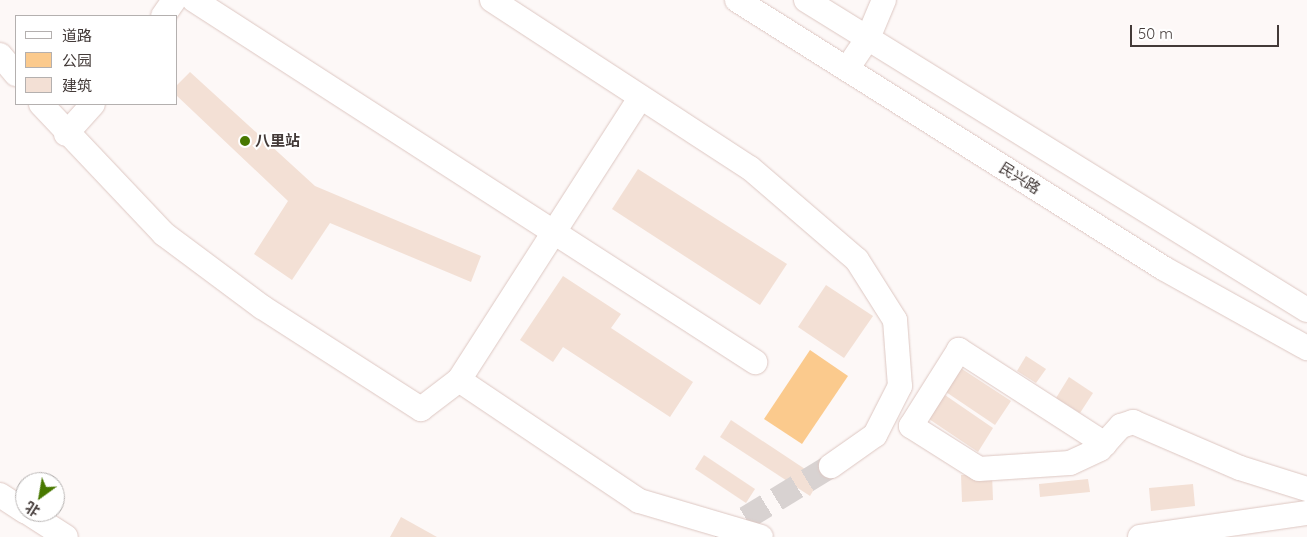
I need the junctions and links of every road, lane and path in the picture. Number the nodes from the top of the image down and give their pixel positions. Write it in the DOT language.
graph roads {
  1 [pos="174,0"];
  2 [pos="194,0"];
  3 [pos="492,0"];
  4 [pos="736,0"];
  5 [pos="806,0"];
  6 [pos="884,0"];
  7 [pos="164,15"];
  8 [pos="868,38"];
  9 [pos="0,55"];
  10 [pos="848,69"];
  11 [pos="15,73"];
  12 [pos="641,96"];
  13 [pos="42,105"];
  14 [pos="92,105"];
  15 [pos="66,134"];
  16 [pos="553,232"];
  17 [pos="1307,310"];
  18 [pos="1307,348"];
  19 [pos="755,362"];
  20 [pos="459,380"];
  21 [pos="1105,444"];
  22 [pos="831,466"];
  23 [pos="1307,489"];
  24 [pos="0,495"];
  25 [pos="15,504"];
  26 [pos="1307,513"];
  27 [pos="43,522"];
  28 [pos="66,537"];
  29 [pos="761,537"];
  30 [pos="1140,537"];
  1 -- 7 [label="street"];
  2 -- 16 [label="street"];
  3 -- 12 [label="street"];
  4 -- 10 [label="street, 民兴路"];
  5 -- 8 [label="street"];
  6 -- 8 [label="street"];
  8 -- 10 [label="street"];
  8 -- 17 [label="street"];
  9 -- 11 [label="street"];
  10 -- 18 [label="street, 民兴路"];
  12 -- 16 [label="street"];
  12 -- 22 [label="street"];
  13 -- 15 [label="street"];
  14 -- 15 [label="street"];
  15 -- 20 [label="street"];
  16 -- 19 [label="street"];
  16 -- 20 [label="street"];
  20 -- 29 [label="street"];
  21 -- 21 [label="street"];
  21 -- 23 [label="street"];
  24 -- 25 [label="street"];
  26 -- 30 [label="street"];
  27 -- 28 [label="street"];
}
